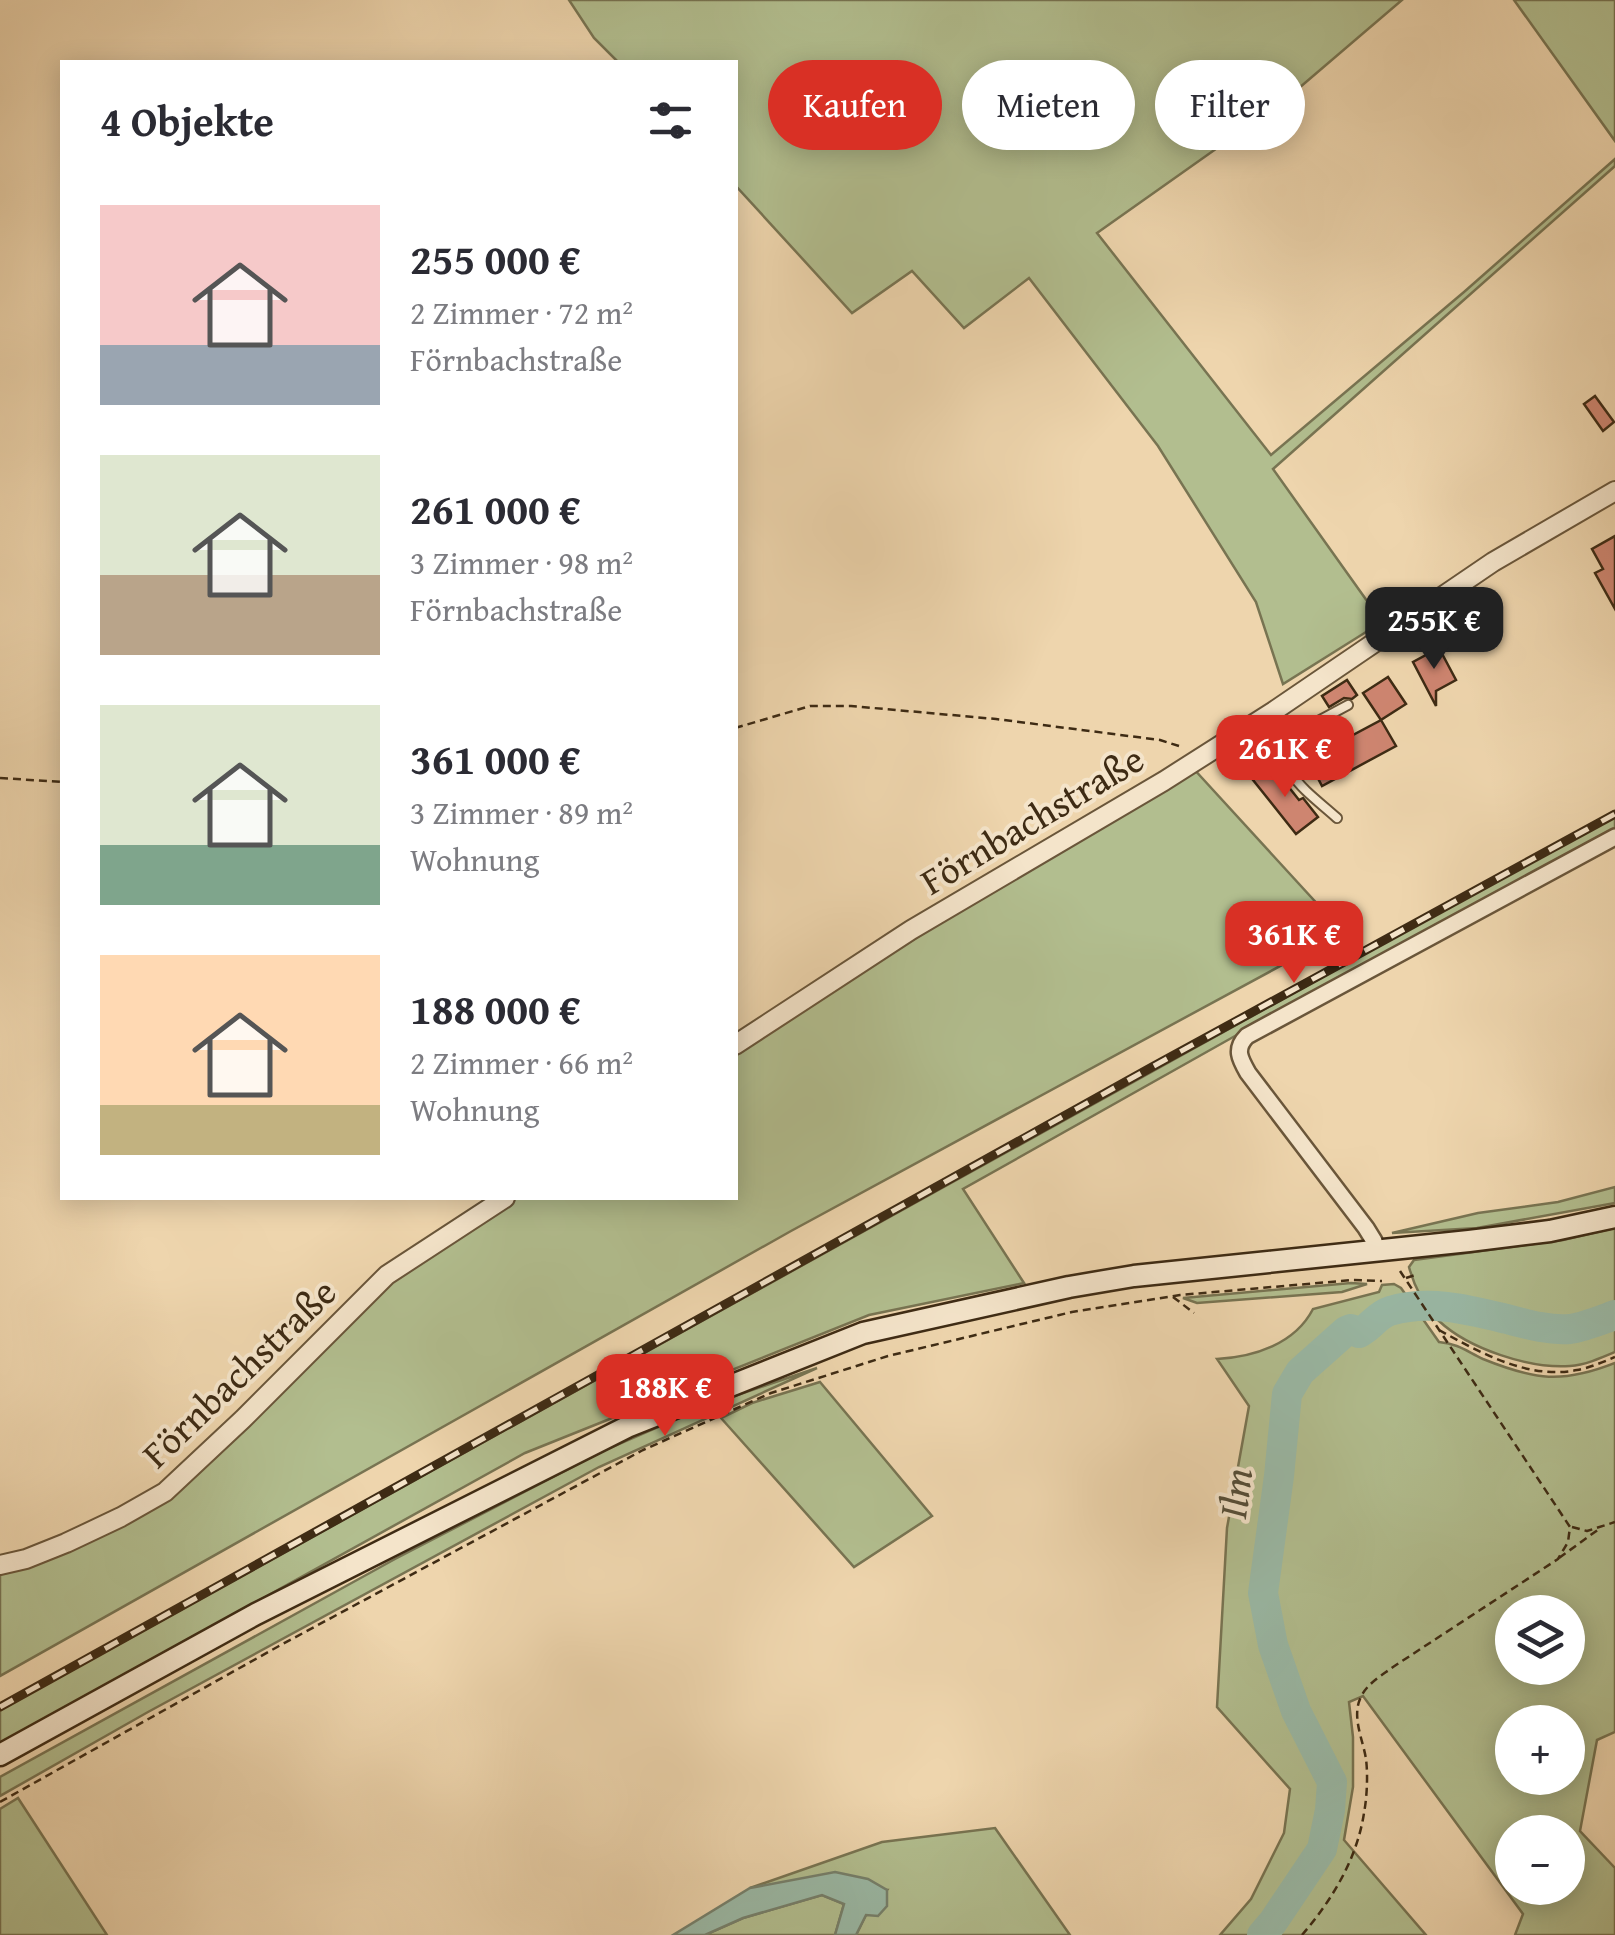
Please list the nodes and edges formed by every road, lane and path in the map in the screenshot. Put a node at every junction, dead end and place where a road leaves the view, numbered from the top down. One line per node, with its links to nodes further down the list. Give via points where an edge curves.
1 (1615, 491): 3 (street, Förnbachstraße, via 1493,562)
2 (1348, 705): 3 (lane, via 1307,726)
3 (1279, 719): 5 (street, Förnbachstraße); 8 (lane, via 1292,778)
4 (738, 727): 5 (path, via 810,706 850,706 1160,740)
5 (1202, 756): 10 (street, Förnbachstraße, via 911,930)
6 (0, 778): 7 (path)
7 (60, 782)
8 (1337, 818)
9 (1615, 837): 13 (street, via 1240,1043 1248,1073 1370,1234)
10 (738, 1043)
11 (502, 1200): 26 (street, Förnbachstraße, via 387,1275 165,1492 66,1543)
12 (1615, 1216): 13 (main road, via 1550,1231)
13 (1375, 1252): 27 (main road, via 1134,1276 864,1334 628,1426 256,1614)
14 (1397, 1267): 16 (path)
15 (1418, 1274): 16 (path)
16 (1404, 1278): 20 (path)
17 (1382, 1280): 18 (path)
18 (1172, 1296): 19 (path); 28 (path, via 906,1352 771,1393 626,1460)
19 (1194, 1313)
20 (1437, 1330): 21 (path, via 1500,1360 1551,1372); 23 (path)
21 (1615, 1357)
22 (1615, 1522): 24 (path)
23 (1570, 1527): 24 (path); 25 (path)
24 (1599, 1529): 25 (path)
25 (1558, 1559): 29 (path, via 1368,1686 1357,1710 1366,1762 1354,1851)
26 (0, 1565)
27 (0, 1755)
28 (0, 1802)
29 (1302, 1935)

